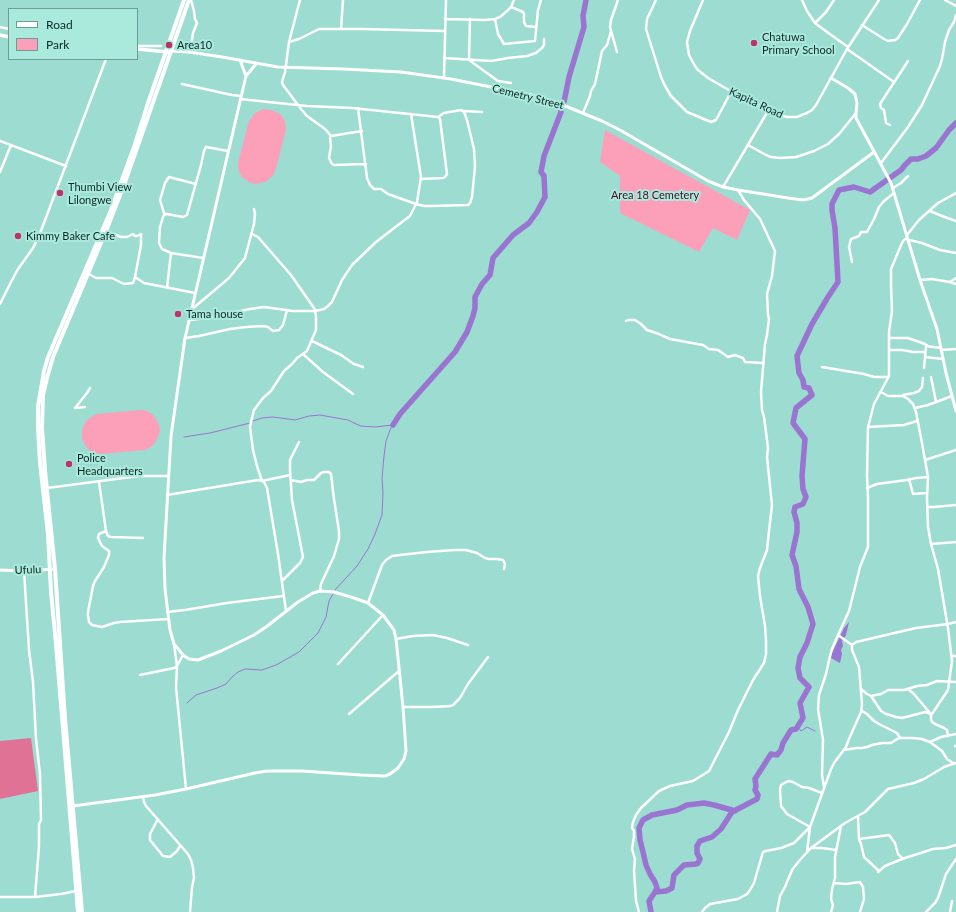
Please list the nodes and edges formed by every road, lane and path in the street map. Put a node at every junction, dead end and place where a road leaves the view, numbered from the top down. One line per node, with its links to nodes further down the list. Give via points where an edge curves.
1 (184, 0): 34 (highway)
2 (190, 0): 34 (highway); 35 (street, via 197,23)
3 (300, 0): 29 (street)
4 (342, 0): 25 (street)
5 (446, 0): 19 (street)
6 (514, 0): 17 (street)
7 (541, 0): 24 (street)
8 (618, 0): 27 (street)
9 (656, 0): 50 (street, via 647,19 646,29 660,77 671,96 687,112 711,122 716,120)
10 (703, 0): 50 (street, Kapita Road, via 688,36 689,55 698,70)
11 (802, 0): 22 (street)
12 (834, 0): 22 (street)
13 (879, 0): 23 (street, Kapita Road)
14 (920, 0): 23 (street, via 908,24 895,40 888,41)
15 (945, 0): 16 (street)
16 (956, 6)
17 (511, 7): 21 (street); 24 (street, via 523,12 526,26)
18 (956, 16): 69 (street, via 945,42 940,66 922,105)
19 (445, 19): 20 (street); 26 (street)
20 (470, 19): 21 (street); 40 (street)
21 (494, 19): 24 (street, via 504,44 535,41)
22 (816, 22): 32 (street)
23 (862, 25): 32 (street, Kapita Road)
24 (536, 28)
25 (341, 29): 26 (street); 29 (street, via 319,30)
26 (445, 31): 37 (street)
27 (611, 31): 36 (street); 57 (street, via 607,45 602,51 595,84)
28 (544, 39): 40 (street, via 542,48 530,55 490,61)
29 (289, 42): 43 (street)
30 (138, 46): 31 (street)
31 (161, 46)
32 (848, 48): 46 (street, Kapita Road); 47 (street)
33 (138, 49): 34 (main road)
34 (169, 52): 35 (street, Cemetry Street); 86 (highway, via 124,186); 158 (highway, via 148,103 111,210 58,332 44,371 38,406 38,428)
35 (189, 52): 39 (street, Cemetry Street)
36 (617, 52)
37 (444, 58): 40 (street); 45 (street)
38 (106, 60): 71 (street)
39 (240, 60): 42 (street, Cemetry Street); 44 (street)
40 (469, 60): 48 (street, via 498,82)
41 (908, 61): 47 (street)
42 (256, 64): 43 (street, Cemetry Street); 44 (street)
43 (286, 68): 45 (street, Cemetry Street, via 382,71); 52 (street, via 282,85)
44 (246, 76): 51 (street)
45 (444, 78): 57 (street, Cemetry Street, via 531,95)
46 (831, 78): 55 (street, Kapita Road, via 816,105 808,113 787,117); 59 (street, via 854,92 857,101)
47 (894, 82): 61 (street, via 880,104 884,110 886,123)
48 (512, 83)
49 (182, 84): 51 (street)
50 (731, 92): 55 (street, Kapita Road)
51 (241, 98): 52 (street); 67 (street)
52 (297, 105): 53 (street); 63 (street)
53 (358, 108): 58 (street); 62 (street)
54 (463, 111): 56 (street); 60 (street, via 444,113); 81 (street, via 474,149 475,167 470,203 431,206)
55 (768, 111): 66 (street)
56 (482, 112)
57 (583, 113): 76 (street, Cemetry Street, via 620,130 708,181)
58 (411, 114): 60 (street); 74 (street)
59 (856, 114): 66 (street, via 828,144 796,157 772,157); 68 (street)
60 (438, 117): 74 (street, via 447,174 443,178)
61 (890, 125)
62 (362, 131): 63 (street); 70 (street)
63 (331, 136): 70 (street, via 329,158 332,164)
64 (0, 141): 65 (street)
65 (10, 145): 71 (street); 72 (street)
66 (748, 145): 76 (street)
67 (228, 151): 75 (street, via 206,147); 91 (street)
68 (874, 152): 69 (street); 78 (street, Cemetry Street, via 808,200)
69 (880, 163): 77 (street)
70 (366, 164): 81 (street, via 368,182 374,189 381,189)
71 (66, 166): 101 (street, via 35,244 18,269)
72 (0, 172)
73 (908, 176): 77 (street)
74 (421, 179): 81 (street)
75 (196, 184): 84 (street, via 187,215 183,217); 84 (street, via 169,177 160,200 164,213)
76 (723, 187): 78 (street, Cemetry Street)
77 (893, 188): 79 (street)
78 (738, 190): 118 (street, via 760,220 774,251)
79 (894, 193): 88 (street); 92 (street, via 879,206 866,232 851,238 849,247)
80 (956, 193): 83 (street)
81 (416, 204): 104 (street, via 410,216 376,242 352,265 332,302 324,309)
82 (254, 209): 87 (street)
83 (930, 211): 85 (street); 88 (street, via 919,220)
84 (167, 214): 89 (street, via 163,217 159,243 162,249)
85 (956, 221)
86 (106, 231): 93 (highway); 94 (street, via 121,237 141,234)
87 (252, 234): 102 (street, via 245,258 237,268); 104 (street, via 258,237 290,275)
88 (908, 238): 90 (street); 96 (street); 108 (street, via 902,243 891,269 892,311)
89 (171, 253): 91 (street); 99 (street)
90 (956, 253)
91 (203, 258): 100 (street)
92 (852, 262)
93 (88, 274): 94 (street, via 96,278 112,278 124,284 133,283); 148 (highway, via 53,357 45,387 42,427)
94 (135, 277): 99 (street, via 144,283)
95 (956, 278): 97 (street)
96 (920, 280): 97 (street); 111 (street)
97 (950, 282): 98 (street)
98 (956, 284)
99 (167, 288): 100 (street)
100 (195, 293): 102 (street)
101 (0, 304)
102 (191, 310): 105 (street)
103 (287, 310): 104 (street); 105 (street, via 264,307); 107 (street, via 279,330 262,326 246,327)
104 (316, 311): 109 (street, via 316,330)
105 (189, 320): 107 (street)
106 (626, 320): 118 (street, via 636,320 647,330 670,339 703,345 728,357 743,358 745,362)
107 (185, 338): 142 (street)
108 (889, 338): 110 (street, via 910,338); 113 (street)
109 (312, 341): 115 (street); 119 (street)
110 (928, 346): 111 (street); 114 (street)
111 (941, 349): 112 (street); 117 (street)
112 (956, 349)
113 (889, 350): 114 (street); 122 (street)
114 (925, 352): 116 (street)
115 (303, 354): 129 (street, via 322,372); 145 (street, via 284,371 252,415 250,427 253,450)
116 (925, 357): 117 (street); 121 (street)
117 (943, 358): 126 (street)
118 (763, 363): 225 (street, via 762,410 772,505 767,550 758,576 766,640 764,663 753,680 709,771 693,781 659,791 636,815 632,828 632,849)
119 (363, 367)
120 (822, 367): 122 (street, via 874,377)
121 (924, 368)
122 (888, 377): 128 (street)
123 (931, 377): 132 (street)
124 (923, 378): 130 (street, via 920,391)
125 (90, 388): 133 (street, via 75,408)
126 (950, 390): 127 (street); 131 (street)
127 (956, 390)
128 (881, 392): 130 (street); 137 (street, via 872,409)
129 (353, 394)
130 (900, 396): 134 (street, via 908,399)
131 (952, 396): 132 (street); 135 (street)
132 (936, 402): 134 (street)
133 (85, 407)
134 (915, 408): 136 (street)
135 (956, 411)
136 (918, 421): 137 (street, via 904,425); 140 (street)
137 (868, 427): 149 (street)
138 (299, 442): 141 (street, via 290,460)
139 (956, 450): 140 (street)
140 (925, 460): 143 (street)
141 (290, 475): 145 (street); 146 (street)
142 (168, 476): 147 (street, via 139,476); 151 (street)
143 (928, 477): 144 (street); 150 (street)
144 (909, 479): 149 (street); 150 (street, via 913,494)
145 (262, 480): 151 (street); 162 (street, via 267,488)
146 (291, 480): 162 (street, via 292,500 303,558); 163 (street, via 301,482 314,480 324,472 331,474 339,540)
147 (99, 482): 148 (street); 154 (street)
148 (47, 488): 158 (highway)
149 (867, 488): 172 (street, via 868,547 849,612)
150 (927, 493): 153 (street)
151 (168, 496): 166 (street, via 164,568)
152 (956, 505): 153 (street)
153 (928, 507): 157 (street)
154 (106, 531): 155 (street, via 110,537); 169 (street, via 99,534 98,538 110,555 94,581 88,612 89,622 92,626 102,627 120,622)
155 (143, 538)
156 (956, 542): 157 (street)
157 (931, 544): 171 (street)
158 (53, 569): 161 (street, Ufulu); 204 (highway); 218 (highway, via 51,592)
159 (504, 569): 165 (street, via 503,560 485,558 466,550 396,556 389,558 382,565)
160 (0, 570): 161 (street, Ufulu)
161 (24, 571): 219 (street, via 28,650 40,774 40,846)
162 (282, 582): 164 (street)
163 (320, 591): 165 (street, via 334,592); 167 (street, via 308,596)
164 (283, 596): 166 (street); 167 (street)
165 (368, 603): 168 (street)
166 (167, 612): 169 (street)
167 (286, 612): 177 (street, via 254,635 210,656 195,660)
168 (383, 615): 173 (street, via 394,630); 181 (street)
169 (168, 619): 174 (street)
170 (956, 622): 171 (street)
171 (948, 624): 176 (street, via 916,628); 178 (street)
172 (838, 635): 176 (street); 200 (street, via 818,695 823,740)
173 (396, 639): 175 (street, via 432,636); 183 (street)
174 (174, 644): 177 (street); 182 (street)
175 (468, 645)
176 (852, 645): 187 (street, via 859,667)
177 (182, 655): 182 (street)
178 (952, 656): 179 (street); 185 (street)
179 (956, 656)
180 (488, 657): 190 (street, via 453,705)
181 (338, 664)
182 (177, 666): 184 (street); 201 (street, via 176,687)
183 (399, 671): 190 (street); 192 (street)
184 (140, 674)
185 (950, 682): 186 (street); 188 (street, via 937,681); 193 (street, via 948,690)
186 (956, 682)
187 (860, 689): 189 (street); 191 (street)
188 (907, 689): 189 (street, via 888,690); 193 (street, via 920,700)
189 (871, 696): 193 (street, via 881,711 896,718 925,712)
190 (403, 706): 201 (street, via 406,751 401,764 390,774 379,776 267,771)
191 (862, 711): 196 (street, via 897,733); 198 (street)
192 (349, 714)
193 (931, 715): 195 (street, via 932,722 947,730)
194 (956, 734): 195 (street)
195 (948, 736): 197 (street)
196 (900, 738): 197 (street); 198 (street, via 892,743)
197 (930, 742): 199 (street, via 942,751 947,759)
198 (844, 750): 200 (street, via 834,762)
199 (955, 763): 205 (street, via 918,782 888,789)
200 (824, 787): 202 (street)
201 (186, 789): 203 (street)
202 (822, 793): 208 (street); 208 (street, via 793,782 781,785 780,806 787,814)
203 (142, 797): 204 (street); 206 (street, via 146,806)
204 (73, 806): 223 (highway)
205 (858, 816): 207 (street); 209 (street)
206 (158, 819): 211 (street); 211 (street, via 150,834 150,840 166,857 170,857)
207 (842, 825): 212 (street); 213 (street)
208 (810, 827): 214 (street); 226 (street, via 794,843 763,852 754,883 747,894 710,904)
209 (859, 839): 215 (street, via 889,835); 215 (street, via 864,858 878,871)
210 (956, 845): 215 (street)
211 (180, 846): 224 (street, via 188,854 193,868)
212 (811, 848): 213 (street); 214 (street)
213 (836, 850): 217 (street)
214 (807, 852): 227 (street, via 795,866 780,896)
215 (902, 859)
216 (956, 859): 230 (street, via 946,874 935,904)
217 (834, 883): 228 (street); 229 (street, via 860,882 864,899)
218 (77, 891): 219 (street); 222 (highway)
219 (35, 896): 220 (street)
220 (0, 897)
221 (952, 901): 231 (street)
222 (78, 912)
223 (82, 912)
224 (190, 912)
225 (639, 912)
226 (702, 912)
227 (777, 912)
228 (832, 912)
229 (860, 912)
230 (926, 912)
231 (950, 912)

